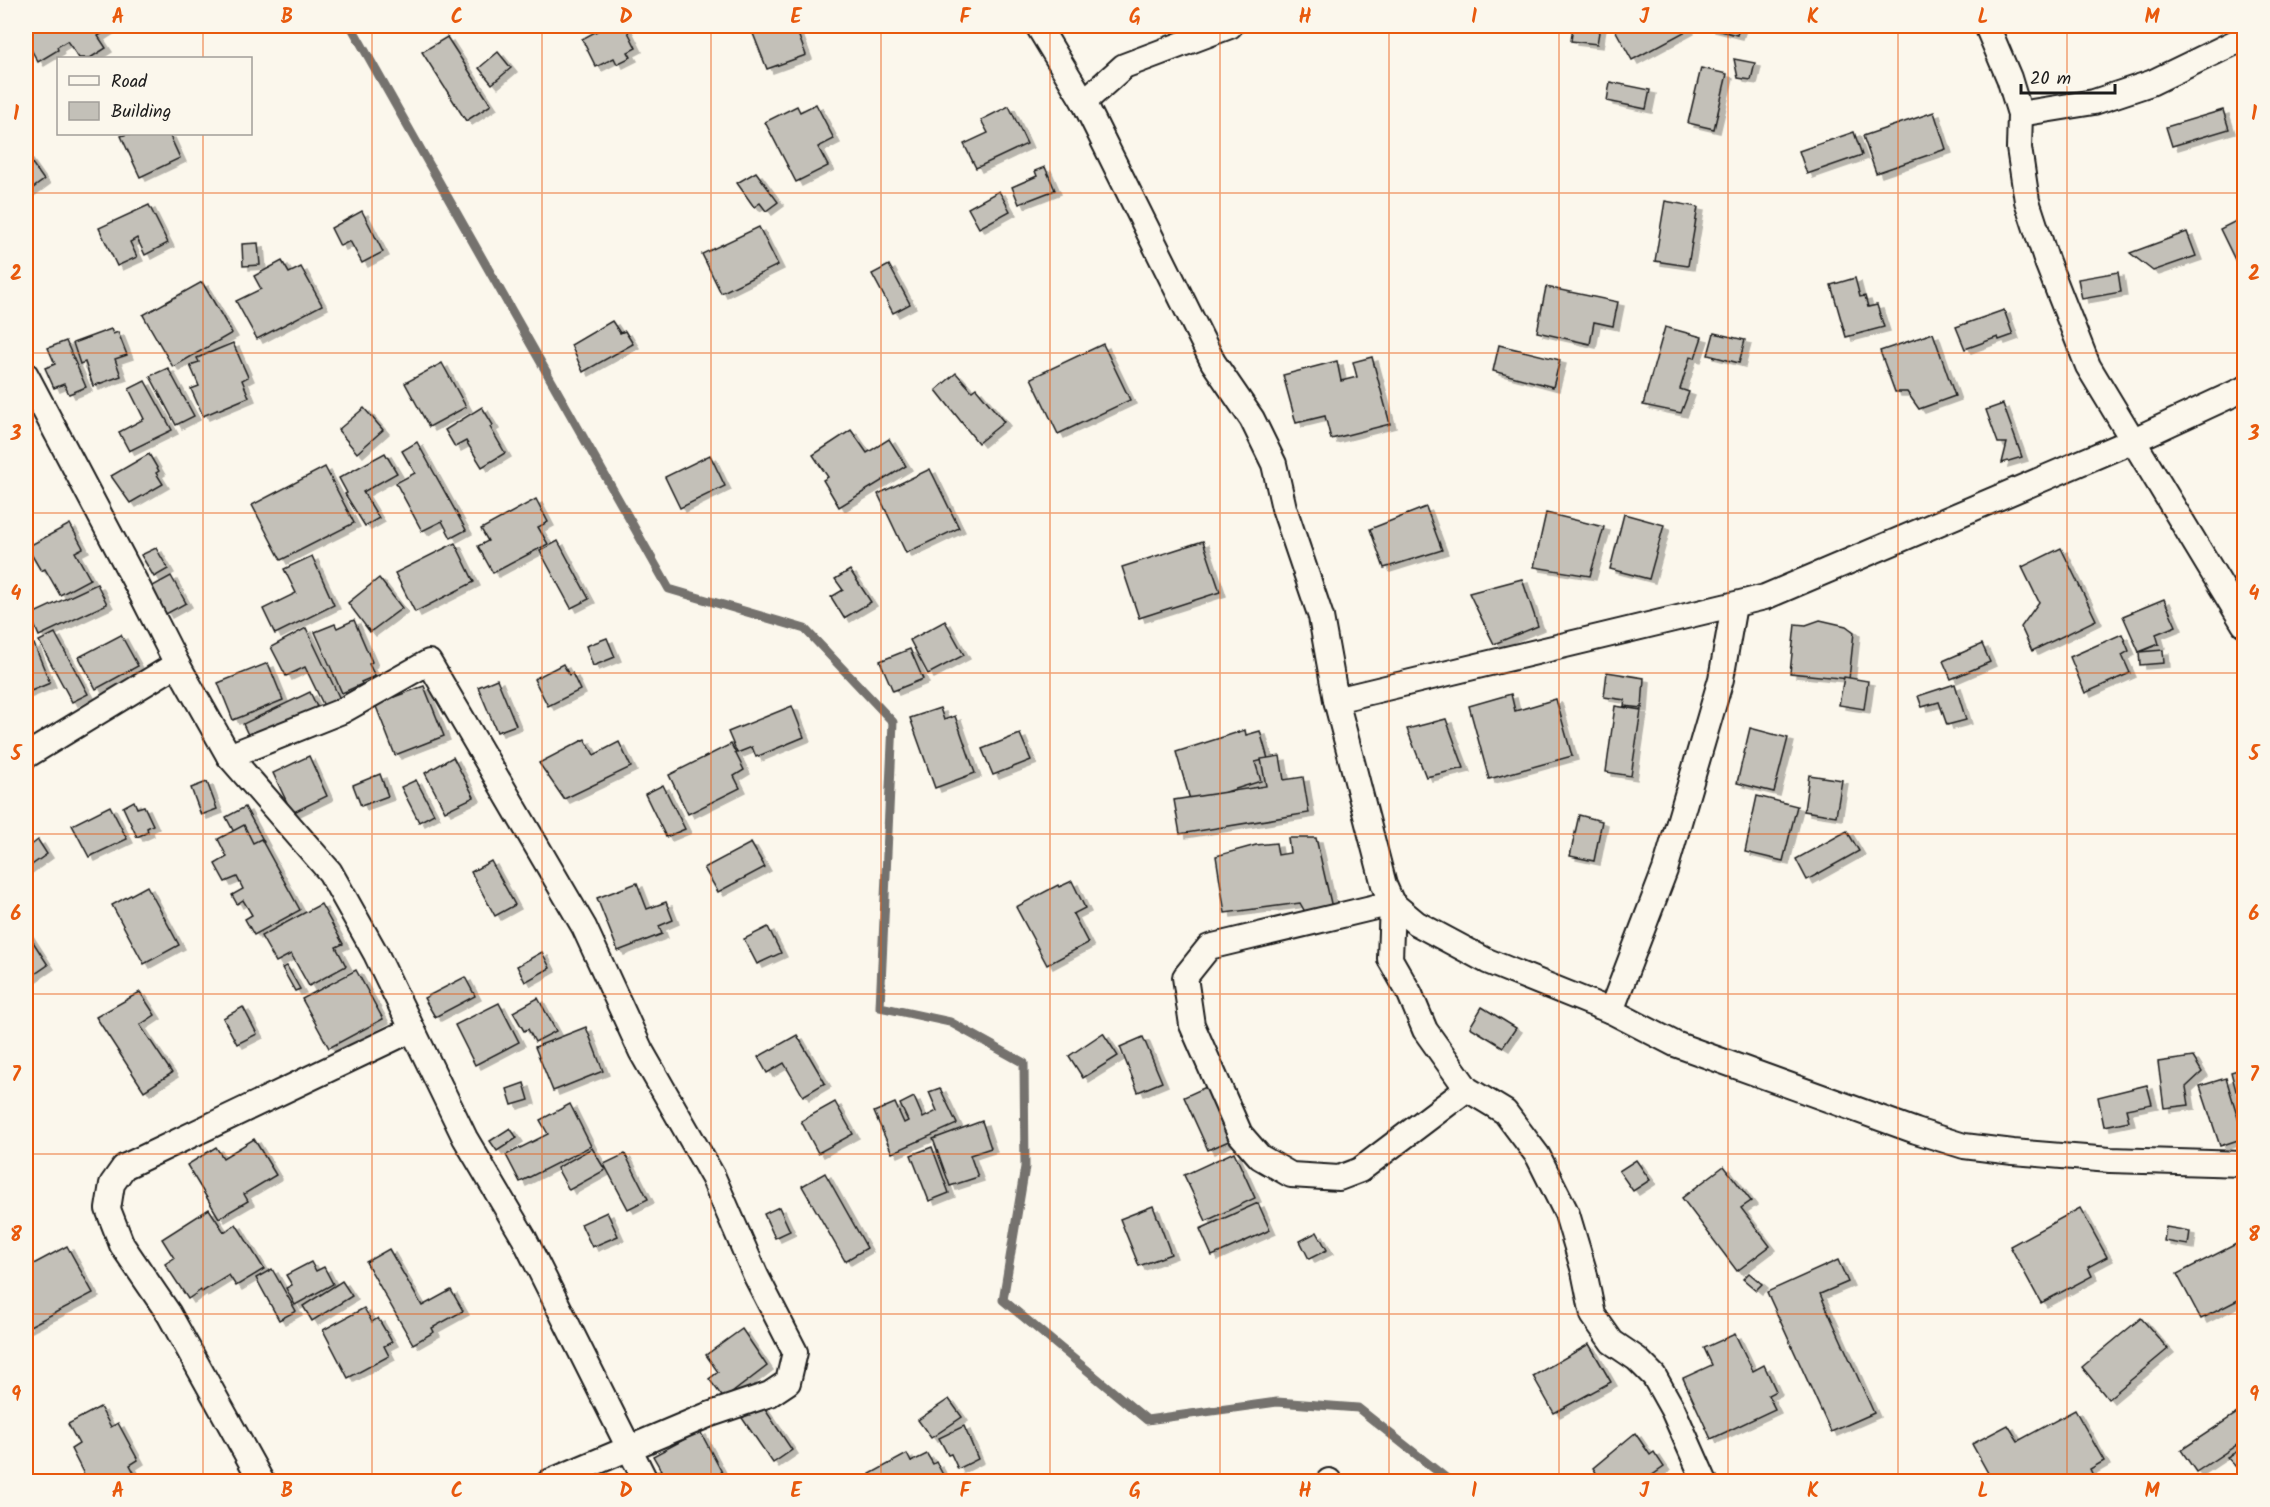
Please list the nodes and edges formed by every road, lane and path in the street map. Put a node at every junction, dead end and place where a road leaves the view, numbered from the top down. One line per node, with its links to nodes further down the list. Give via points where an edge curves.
1 (1038, 26): 5 (street)
2 (1230, 26): 5 (street, via 1124,66)
3 (1987, 26): 6 (street)
4 (2244, 39): 6 (street, via 2151,83 2106,99)
5 (1084, 102): 13 (street, via 1213,362 1252,419 1274,464 1284,508 1320,617)
6 (2020, 114): 9 (street, via 2023,181 2047,262 2088,366)
7 (26, 375): 12 (street)
8 (2244, 389): 9 (street)
9 (2134, 441): 10 (street, via 1776,592); 11 (street)
10 (1734, 605): 13 (street); 17 (street, via 1721,680 1665,870)
11 (2244, 624)
12 (177, 664): 14 (street); 15 (street)
13 (1336, 700): 16 (street)
14 (26, 756)
15 (229, 756): 18 (street, via 330,873 376,954); 21 (street, via 342,711 429,662 584,927 641,1051 713,1177 756,1276 795,1352 788,1382 770,1394)
16 (1392, 903): 17 (street, via 1416,923 1487,961); 19 (street, via 1390,959 1425,1030); 19 (street, via 1209,947 1185,977 1192,1025 1240,1134 1260,1157 1291,1175 1339,1178 1360,1170)
17 (1611, 1011): 20 (street, via 1675,1044 1964,1146 2110,1160)
18 (411, 1030): 21 (street, via 465,1138 524,1238); 22 (street, via 124,1167 112,1184 108,1209 122,1245 169,1314)
19 (1467, 1089): 25 (street, via 1505,1112 1538,1156 1568,1214 1593,1315 1612,1342 1654,1376)
20 (2244, 1164)
21 (628, 1447): 23 (street); 24 (street)
22 (262, 1482)
23 (549, 1482)
24 (646, 1482)
25 (1705, 1482)

